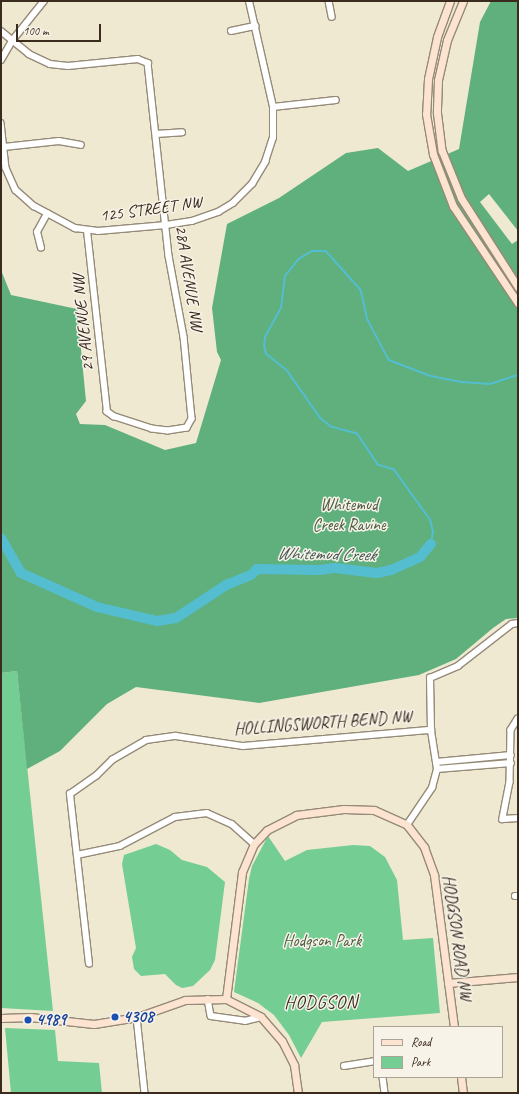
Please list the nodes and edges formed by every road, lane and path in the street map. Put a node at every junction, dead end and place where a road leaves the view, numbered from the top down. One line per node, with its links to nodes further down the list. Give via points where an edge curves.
1 (44, 1): 10 (street)
2 (249, 1): 7 (street, 125 STREET NW)
3 (329, 1): 6 (street)
4 (450, 1): 24 (street, via 434,44 428,79 426,114 433,154 453,206)
5 (463, 1): 23 (street, via 447,40 439,74 436,113 442,150 461,198)
6 (332, 17)
7 (255, 26): 9 (street); 13 (street, 125 STREET NW)
8 (1, 31): 10 (street)
9 (231, 31)
10 (12, 41): 11 (street); 16 (street, 28A AVENUE NW, via 35,58 57,66 138,59 146,61 150,71)
11 (1, 60)
12 (336, 100): 13 (street)
13 (273, 107): 20 (street, 125 STREET NW, via 274,128 270,150 252,184 234,203 210,216)
14 (1, 123): 18 (street)
15 (182, 132): 16 (street)
16 (156, 134): 20 (street, 28A AVENUE NW)
17 (81, 145): 18 (street, via 59,141)
18 (4, 147): 19 (street, 125 STREET NW, via 8,173 16,190 28,202)
19 (47, 214): 21 (street, 125 STREET NW); 22 (street, via 37,232)
20 (166, 225): 21 (street, 125 STREET NW); 25 (street, 28A AVENUE NW, via 184,337 192,418 190,426 183,429 157,430 114,417)
21 (87, 231): 25 (street, 29 AVENUE NW)
22 (41, 248)
23 (518, 287)
24 (518, 303)
25 (107, 412)
26 (518, 623): 28 (street, via 512,624 458,666 430,678)
27 (518, 719): 29 (street, via 511,730)
28 (431, 730): 30 (street); 36 (street, HOLLINGSWORTH BEND NW, via 243,746 176,736 146,740 112,760 70,794)
29 (511, 755): 30 (street); 31 (street)
30 (436, 762): 32 (street)
31 (511, 763): 32 (street); 33 (street, via 504,820)
32 (437, 769): 34 (street, via 432,788)
33 (518, 818)
34 (407, 825): 35 (street, HODGSON ROAD NW, via 374,810 313,812 279,822); 39 (street, HODGSON ROAD NW, via 424,847 434,875)
35 (254, 844): 36 (street, via 232,824 206,813 175,817 120,846); 41 (street, HODGSON ROAD NW, via 242,872)
36 (77, 855): 37 (street, HOLLINGSWORTH BEND NW)
37 (89, 964)
38 (518, 977): 39 (street)
39 (448, 983): 45 (street, HODGSON ROAD NW)
40 (208, 999): 41 (street); 42 (street, via 172,1003); 43 (street, via 211,1016 245,1021)
41 (226, 999): 43 (street)
42 (137, 1017): 44 (street, via 86,1024); 50 (street)
43 (261, 1017): 51 (street, via 282,1041 294,1065)
44 (1, 1018)
45 (454, 1026)
46 (373, 1061): 47 (street)
47 (344, 1066)
48 (383, 1078): 52 (street)
49 (461, 1078): 53 (street)
50 (145, 1093)
51 (298, 1093)
52 (385, 1093)
53 (463, 1093)

